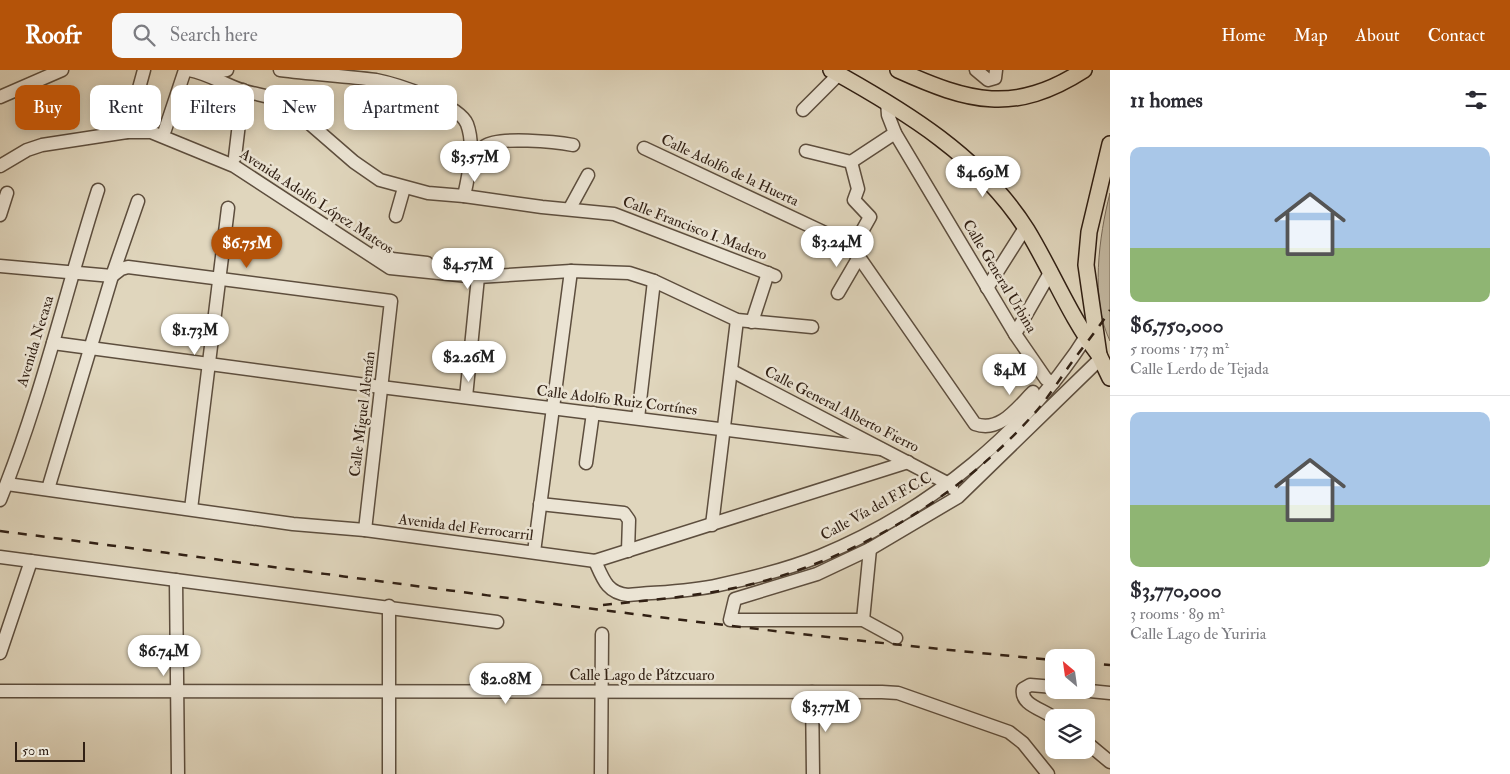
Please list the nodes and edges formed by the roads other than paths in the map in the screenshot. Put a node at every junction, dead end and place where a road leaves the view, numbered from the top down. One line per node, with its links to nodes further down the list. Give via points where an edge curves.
1 (62, 70): 13 (street)
2 (144, 70): 24 (street)
3 (185, 70): 22 (street)
4 (189, 70): 11 (street, Calle Francisco I. Madero)
5 (227, 70): 11 (street)
6 (280, 70): 34 (street, via 377,80 426,96 459,112 469,135)
7 (898, 70): 9 (main road, via 967,96 994,100 1044,92)
8 (976, 70): 12 (street)
9 (1084, 70)
10 (835, 72): 20 (main road); 21 (street)
11 (206, 73): 14 (street, Calle Francisco I. Madero)
12 (992, 75)
13 (23, 85)
14 (232, 85)
15 (15, 86): 16 (street)
16 (0, 88)
17 (15, 89): 19 (street)
18 (254, 93): 36 (street, Calle Francisco I. Madero, via 286,103 366,172)
19 (0, 97)
20 (887, 102): 26 (street, Calle General Urbina, via 888,116); 45 (main road, via 941,138 966,160 1000,195)
21 (803, 110)
22 (165, 130): 25 (street); 31 (street)
23 (238, 130): 31 (street)
24 (127, 132): 25 (street, Avenida Adolfo López Mateos); 33 (street, Avenida Adolfo López Mateos, via 42,145)
25 (151, 132): 53 (street, Avenida Adolfo López Mateos, via 234,166 390,268)
26 (895, 133): 32 (street); 56 (street, Calle General Urbina)
27 (1110, 144): 60 (main road, via 1089,232 1086,265)
28 (573, 145): 34 (street, via 560,142 492,143 482,150)
29 (644, 148): 46 (street, Calle Adolfo de la Huerta, via 840,240)
30 (806, 151): 32 (street)
31 (235, 157): 47 (street, via 392,259)
32 (851, 162): 46 (street, via 858,189 854,200 870,217)
33 (0, 166)
34 (470, 168): 39 (street)
35 (588, 175): 42 (street)
36 (404, 188): 39 (street, Calle Francisco I. Madero, via 428,194); 44 (street)
37 (98, 190): 51 (street, Avenida Necaxa)
38 (7, 193): 43 (street)
39 (464, 196): 42 (street, Calle Francisco I. Madero)
40 (138, 201): 52 (street)
41 (228, 208): 54 (street)
42 (570, 208): 59 (street, Calle Francisco I. Madero, via 614,214 772,275)
43 (0, 214)
44 (396, 216)
45 (1025, 228): 50 (main road); 56 (street)
46 (856, 253): 57 (street); 70 (street, Calle Adolfo de la Huerta, via 975,424 990,426 1004,421)
47 (427, 262)
48 (0, 266): 51 (street)
49 (571, 271): 53 (street, Avenida Adolfo López Mateos); 55 (street, Avenida Adolfo López Mateos, via 628,272); 73 (street)
50 (1051, 271): 62 (street); 63 (main road)
51 (72, 273): 52 (street); 64 (street, Avenida Necaxa)
52 (112, 276): 54 (street, via 128,267); 65 (street)
53 (478, 277): 72 (street)
54 (218, 279): 67 (street); 71 (street, Calle Miguel Alemán, via 391,301)
55 (654, 281): 58 (street, Avenida Adolfo López Mateos); 75 (street)
56 (987, 288): 62 (street, Calle General Urbina)
57 (838, 293)
58 (737, 320): 59 (street, Avenida Adolfo López Mateos); 68 (street)
59 (752, 322): 61 (street, Avenida Adolfo López Mateos)
60 (1094, 323): 63 (street, Calle Vía del F.F.C.C); 66 (main road)
61 (812, 328)
62 (1015, 334): 70 (street, Calle General Urbina)
63 (1085, 338): 66 (main road); 70 (street, Calle Vía del F.F.C.C)
64 (53, 343): 65 (street, Calle Adolfo Ruiz Cortínes); 80 (street, Avenida Necaxa)
65 (91, 349): 67 (street, Calle Adolfo Ruiz Cortínes); 82 (street)
66 (1100, 357): 69 (main road); 83 (street)
67 (208, 363): 71 (street, Calle Adolfo Ruiz Cortínes); 86 (street)
68 (732, 371): 76 (street); 77 (street, Calle General Alberto Fierro)
69 (1110, 378)
70 (1049, 381): 81 (street, Calle Vía del F.F.C.C, via 994,446)
71 (381, 387): 72 (street, Calle Adolfo Ruiz Cortínes); 88 (street, Calle Miguel Alemán)
72 (466, 397): 73 (street, Calle Adolfo Ruiz Cortínes)
73 (552, 408): 74 (street, Calle Adolfo Ruiz Cortínes); 85 (street)
74 (593, 413): 75 (street, Calle Adolfo Ruiz Cortínes); 79 (street)
75 (638, 418): 76 (street, Calle Adolfo Ruiz Cortínes)
76 (723, 429): 77 (street, Calle Adolfo Ruiz Cortínes); 87 (street)
77 (881, 449): 78 (street, Calle General Alberto Fierro)
78 (908, 462): 81 (street, Calle General Alberto Fierro); 87 (street, Avenida del Ferrocarril)
79 (586, 463)
80 (7, 484): 82 (street, Avenida del Ferrocarril); 84 (street, Avenida Necaxa)
81 (948, 484): 83 (street, Calle General Alberto Fierro); 94 (street, Calle Vía del F.F.C.C, via 888,521 819,556 717,586 619,594 607,586)
82 (48, 490): 86 (street, Avenida del Ferrocarril)
83 (958, 497): 89 (street)
84 (0, 500)
85 (540, 504): 90 (street, via 624,513 630,520); 91 (street)
86 (191, 508): 88 (street, Avenida del Ferrocarril, via 293,524)
87 (712, 525): 90 (street, Avenida del Ferrocarril)
88 (365, 530): 91 (street, Avenida del Ferrocarril)
89 (870, 550): 97 (street); 97 (street, via 817,574 735,599 730,620)
90 (628, 551): 94 (street, Avenida del Ferrocarril)
91 (534, 552): 94 (street, Avenida del Ferrocarril)
92 (0, 557): 93 (street)
93 (31, 561): 95 (street); 101 (street)
94 (595, 561)
95 (176, 580): 96 (street); 103 (street)
96 (388, 606): 98 (street); 106 (street)
97 (863, 620): 100 (street)
98 (498, 622)
99 (602, 634): 104 (street)
100 (896, 638)
101 (0, 653)
102 (1045, 687): 110 (street, via 1026,686 1022,692 1025,701)
103 (178, 690): 105 (street, Calle Lago de Pátzcuaro); 106 (street, Calle Lago de Pátzcuaro); 113 (street)
104 (600, 690): 106 (street, Calle Lago de Pátzcuaro); 107 (street, Calle Lago de Pátzcuaro); 115 (street)
105 (0, 691)
106 (389, 691): 114 (street)
107 (812, 692): 116 (street); 117 (street, Calle Lago de Pátzcuaro, via 898,693 916,699 1010,732)
108 (1095, 692): 109 (street)
109 (1110, 693)
110 (1045, 713)
111 (1095, 750): 112 (street)
112 (1110, 762)
113 (178, 774)
114 (389, 774)
115 (601, 774)
116 (813, 774)
117 (1048, 774)

